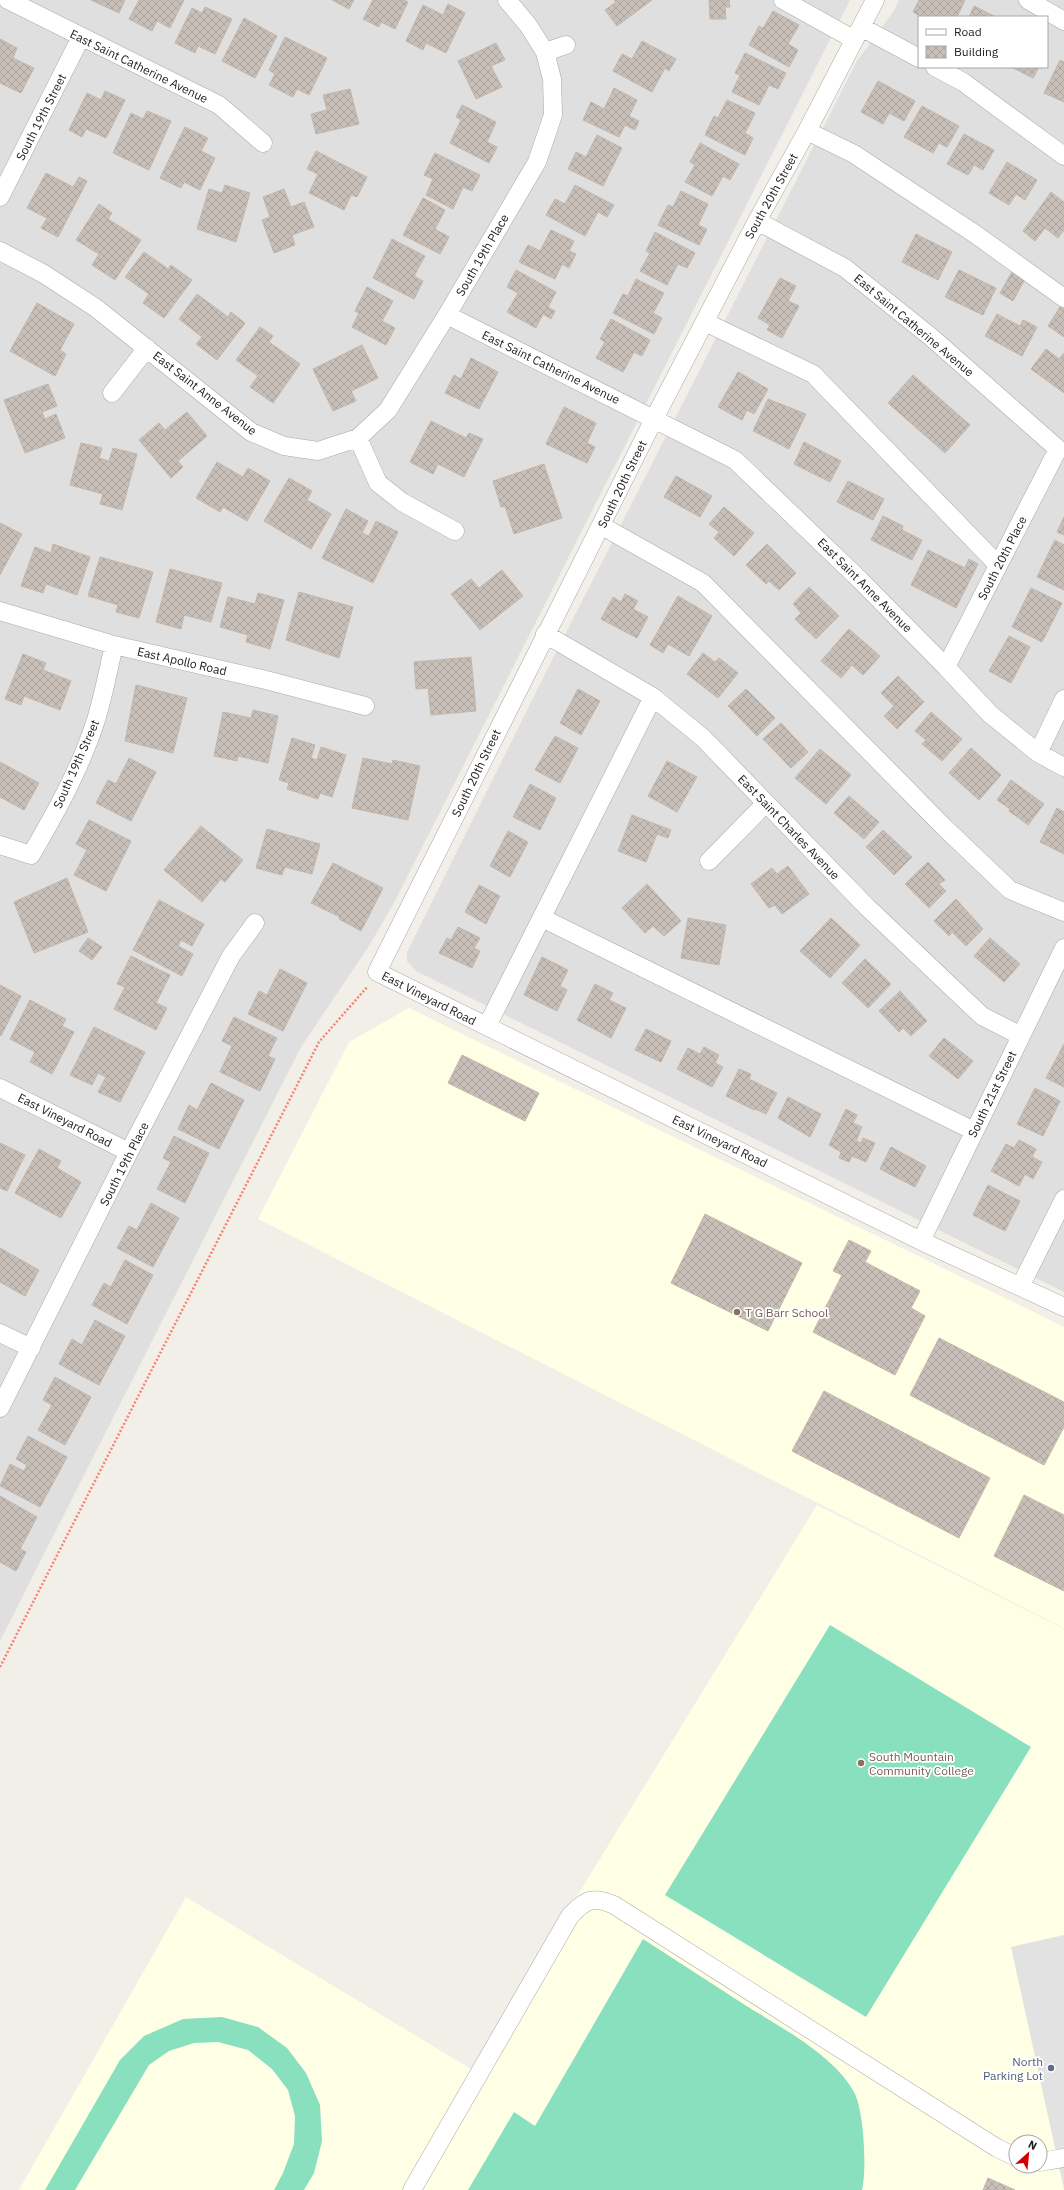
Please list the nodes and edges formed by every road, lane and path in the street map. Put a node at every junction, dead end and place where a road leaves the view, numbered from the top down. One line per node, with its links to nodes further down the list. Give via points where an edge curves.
1 (8, 0): 8 (street, East Saint Catherine Avenue)
2 (507, 0): 10 (street, via 528,24)
3 (783, 0): 7 (street)
4 (875, 0): 7 (street, South 20th Street)
5 (1028, 0): 6 (street)
6 (1064, 21)
7 (857, 33): 11 (street); 13 (street, South 20th Street)
8 (81, 37): 14 (street, East Saint Catherine Avenue, via 220,105); 16 (street, South 19th Street)
9 (566, 45): 10 (street)
10 (546, 52): 20 (street, South 19th Place, via 552,79 553,115 537,162)
11 (918, 58)
12 (937, 68): 15 (street, via 963,82)
13 (807, 131): 17 (street, South 20th Street); 19 (street, via 854,154 975,234)
14 (263, 144)
15 (1064, 156)
16 (0, 197)
17 (756, 221): 21 (street, South 20th Street); 26 (street, East Saint Catherine Avenue, via 845,268 931,337)
18 (0, 251): 22 (street, East Saint Anne Avenue, via 44,274 96,308)
19 (1064, 298)
20 (447, 315): 24 (street, East Saint Catherine Avenue); 25 (street, South 19th Place, via 388,410)
21 (705, 322): 24 (street, South 20th Street); 29 (street, via 813,374)
22 (147, 348): 23 (street, East Saint Anne Avenue); 25 (street, East Saint Anne Avenue, via 251,432 284,446 318,451)
23 (112, 393)
24 (654, 419): 27 (street, South 20th Street); 33 (street, East Saint Anne Avenue, via 735,460 788,509)
25 (358, 438): 28 (street, via 378,483 402,502)
26 (1058, 449): 29 (street, South 20th Place)
27 (602, 526): 31 (street, South 20th Street); 42 (street, via 703,583 945,828 1010,890)
28 (455, 531)
29 (998, 565): 33 (street, South 20th Place)
30 (0, 611): 32 (street, East Apollo Road)
31 (545, 634): 34 (street, East Saint Charles Avenue); 46 (street, South 20th Street)
32 (114, 645): 36 (street, East Apollo Road); 40 (street, South 19th Street, via 95,723 70,783 30,855)
33 (946, 667): 37 (street, East Saint Anne Avenue, via 990,714)
34 (653, 697): 39 (street, East Saint Charles Avenue, via 703,738); 43 (street)
35 (1064, 698): 37 (street)
36 (365, 706)
37 (1038, 753): 38 (street, East Saint Anne Avenue)
38 (1064, 767)
39 (766, 803): 41 (street); 48 (street, East Saint Charles Avenue, via 867,907 982,1016)
40 (0, 845)
41 (709, 861)
42 (1064, 912)
43 (542, 918): 47 (street); 50 (street)
44 (255, 923): 51 (street, South 19th Place, via 231,956)
45 (1064, 948): 48 (street, South 21st Street)
46 (377, 972): 47 (street, East Vineyard Road); 59 (path, via 365,991 318,1042)
47 (487, 1026): 53 (street, East Vineyard Road)
48 (1021, 1036): 50 (street, South 21st Street)
49 (0, 1088): 51 (street, East Vineyard Road)
50 (974, 1131): 53 (street, South 21st Street)
51 (129, 1152): 57 (street, South 19th Place)
52 (1064, 1199): 54 (street)
53 (921, 1241): 54 (street, East Vineyard Road)
54 (1020, 1287): 55 (street, East Vineyard Road)
55 (1064, 1308)
56 (0, 1333): 57 (street)
57 (30, 1348): 58 (street, South 19th Place)
58 (0, 1408)
59 (0, 1667)
60 (1008, 2154): 63 (street, via 614,1905 594,1899 582,1903 570,1916)
61 (1064, 2158): 62 (street)
62 (1048, 2161)
63 (412, 2190)

